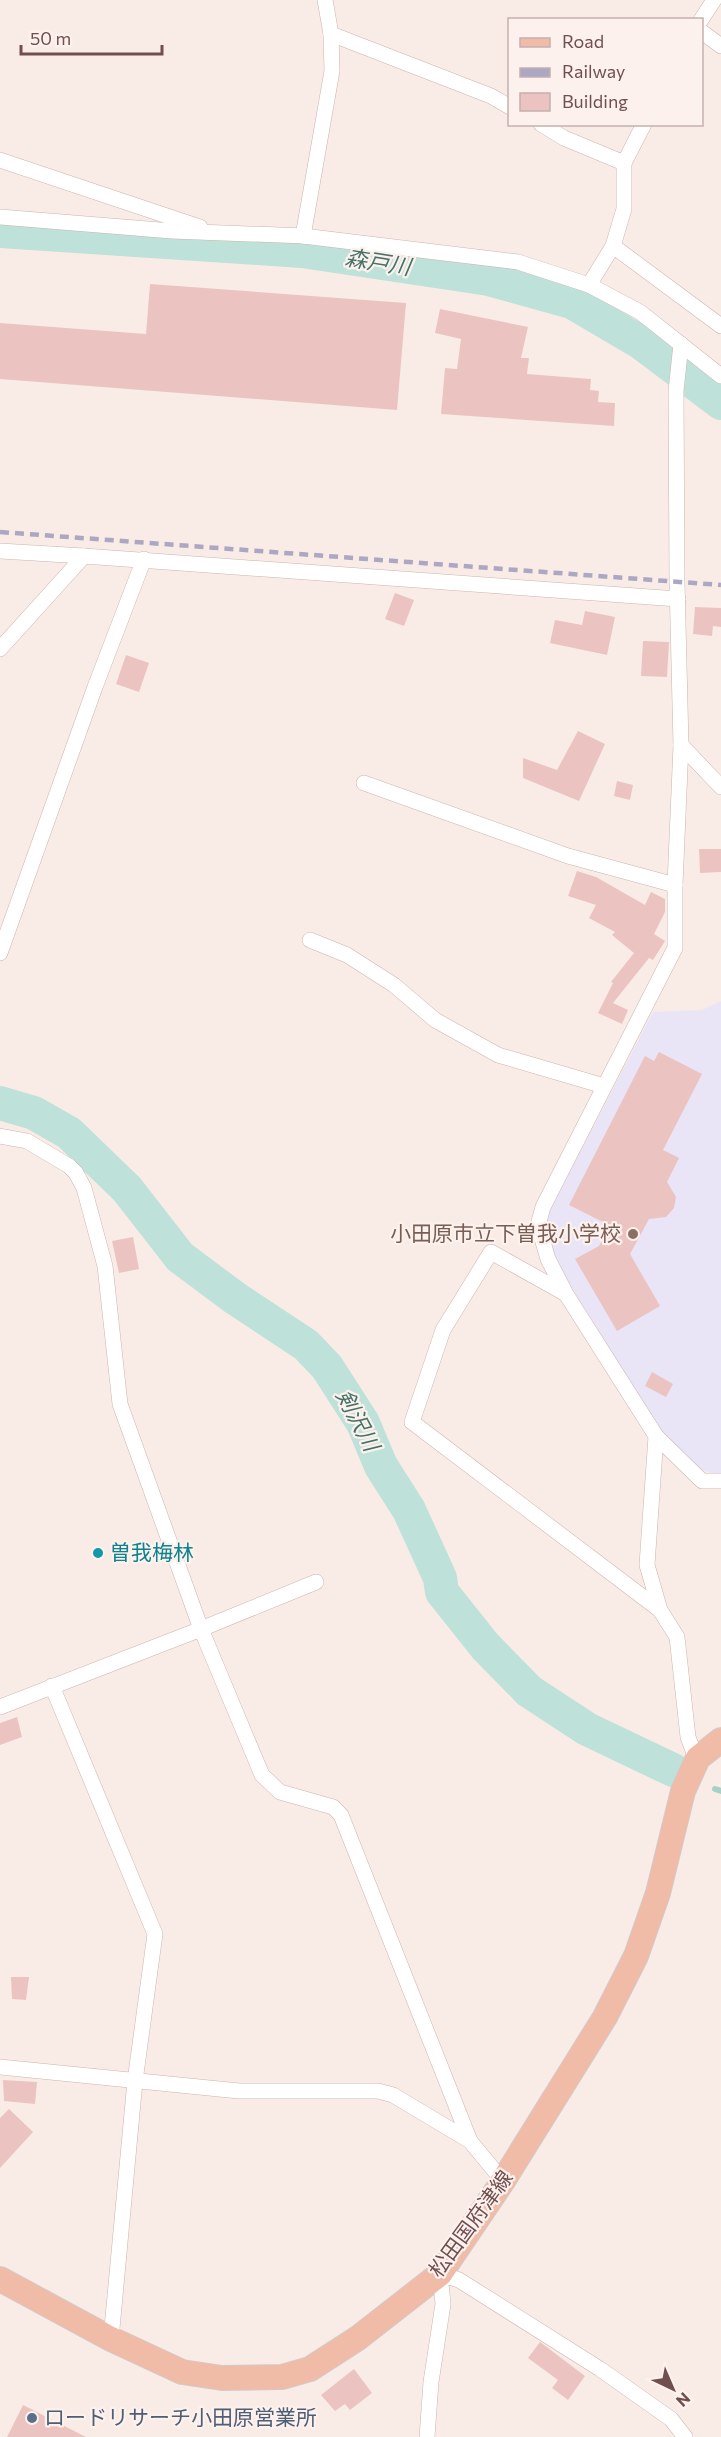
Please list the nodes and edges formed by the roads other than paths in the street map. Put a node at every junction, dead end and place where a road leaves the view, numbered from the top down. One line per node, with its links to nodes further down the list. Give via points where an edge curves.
1 (714, 0): 3 (street)
2 (324, 1): 5 (street)
3 (702, 18)
4 (703, 33): 6 (street)
5 (331, 34): 7 (street); 14 (street, via 332,71)
6 (721, 46)
7 (508, 106)
8 (544, 126): 11 (street)
9 (643, 126): 11 (street)
10 (0, 160): 13 (street)
11 (624, 163): 15 (street, via 624,209)
12 (0, 218): 13 (street)
13 (214, 231): 14 (street)
14 (306, 236): 16 (street, via 518,262)
15 (613, 246): 16 (street); 17 (street)
16 (589, 285): 18 (street, via 640,312)
17 (721, 326)
18 (681, 344): 19 (street); 23 (street, via 676,391)
19 (721, 376)
20 (0, 551): 21 (street)
21 (84, 556): 22 (street); 24 (street)
22 (144, 559): 23 (street); 30 (street)
23 (678, 599): 25 (street)
24 (0, 649)
25 (681, 745): 27 (street); 28 (street)
26 (364, 783): 28 (street, via 568,856)
27 (721, 787)
28 (675, 885): 31 (street, via 675,948)
29 (310, 940): 31 (street, via 347,955 394,985 435,1020 498,1055)
30 (0, 953)
31 (604, 1086): 33 (street, via 543,1207 538,1225 541,1242)
32 (0, 1136): 38 (street, via 27,1141 60,1161 76,1173 84,1188 105,1266 120,1404)
33 (566, 1294): 34 (street); 37 (street, via 491,1252 443,1330 412,1422)
34 (656, 1436): 35 (street, via 702,1481); 37 (street, via 647,1565)
35 (721, 1480)
36 (316, 1582): 38 (street)
37 (660, 1610): 42 (street, via 677,1637 688,1737)
38 (201, 1629): 39 (street); 45 (street, via 262,1774 280,1792 333,1807 344,1819)
39 (52, 1686): 40 (street); 44 (street, via 155,1934)
40 (0, 1707)
41 (721, 1740): 42 (main road, 松田国府津線)
42 (698, 1758): 46 (main road, 松田国府津線, via 683,1791 658,1893 636,1956 605,2017)
43 (0, 2067): 44 (street)
44 (135, 2081): 45 (street, via 267,2092 378,2091 393,2095); 49 (street)
45 (470, 2141): 46 (street)
46 (503, 2181): 47 (main road, 松田国府津線)
47 (440, 2274): 49 (main road, 松田国府津線, via 358,2338 310,2369 282,2377 222,2378 182,2372); 50 (street, via 443,2304 430,2382); 51 (street, via 459,2280 600,2369 671,2419)
48 (0, 2279): 49 (main road, 松田国府津線)
49 (111, 2339)
50 (427, 2437)
51 (685, 2437)

